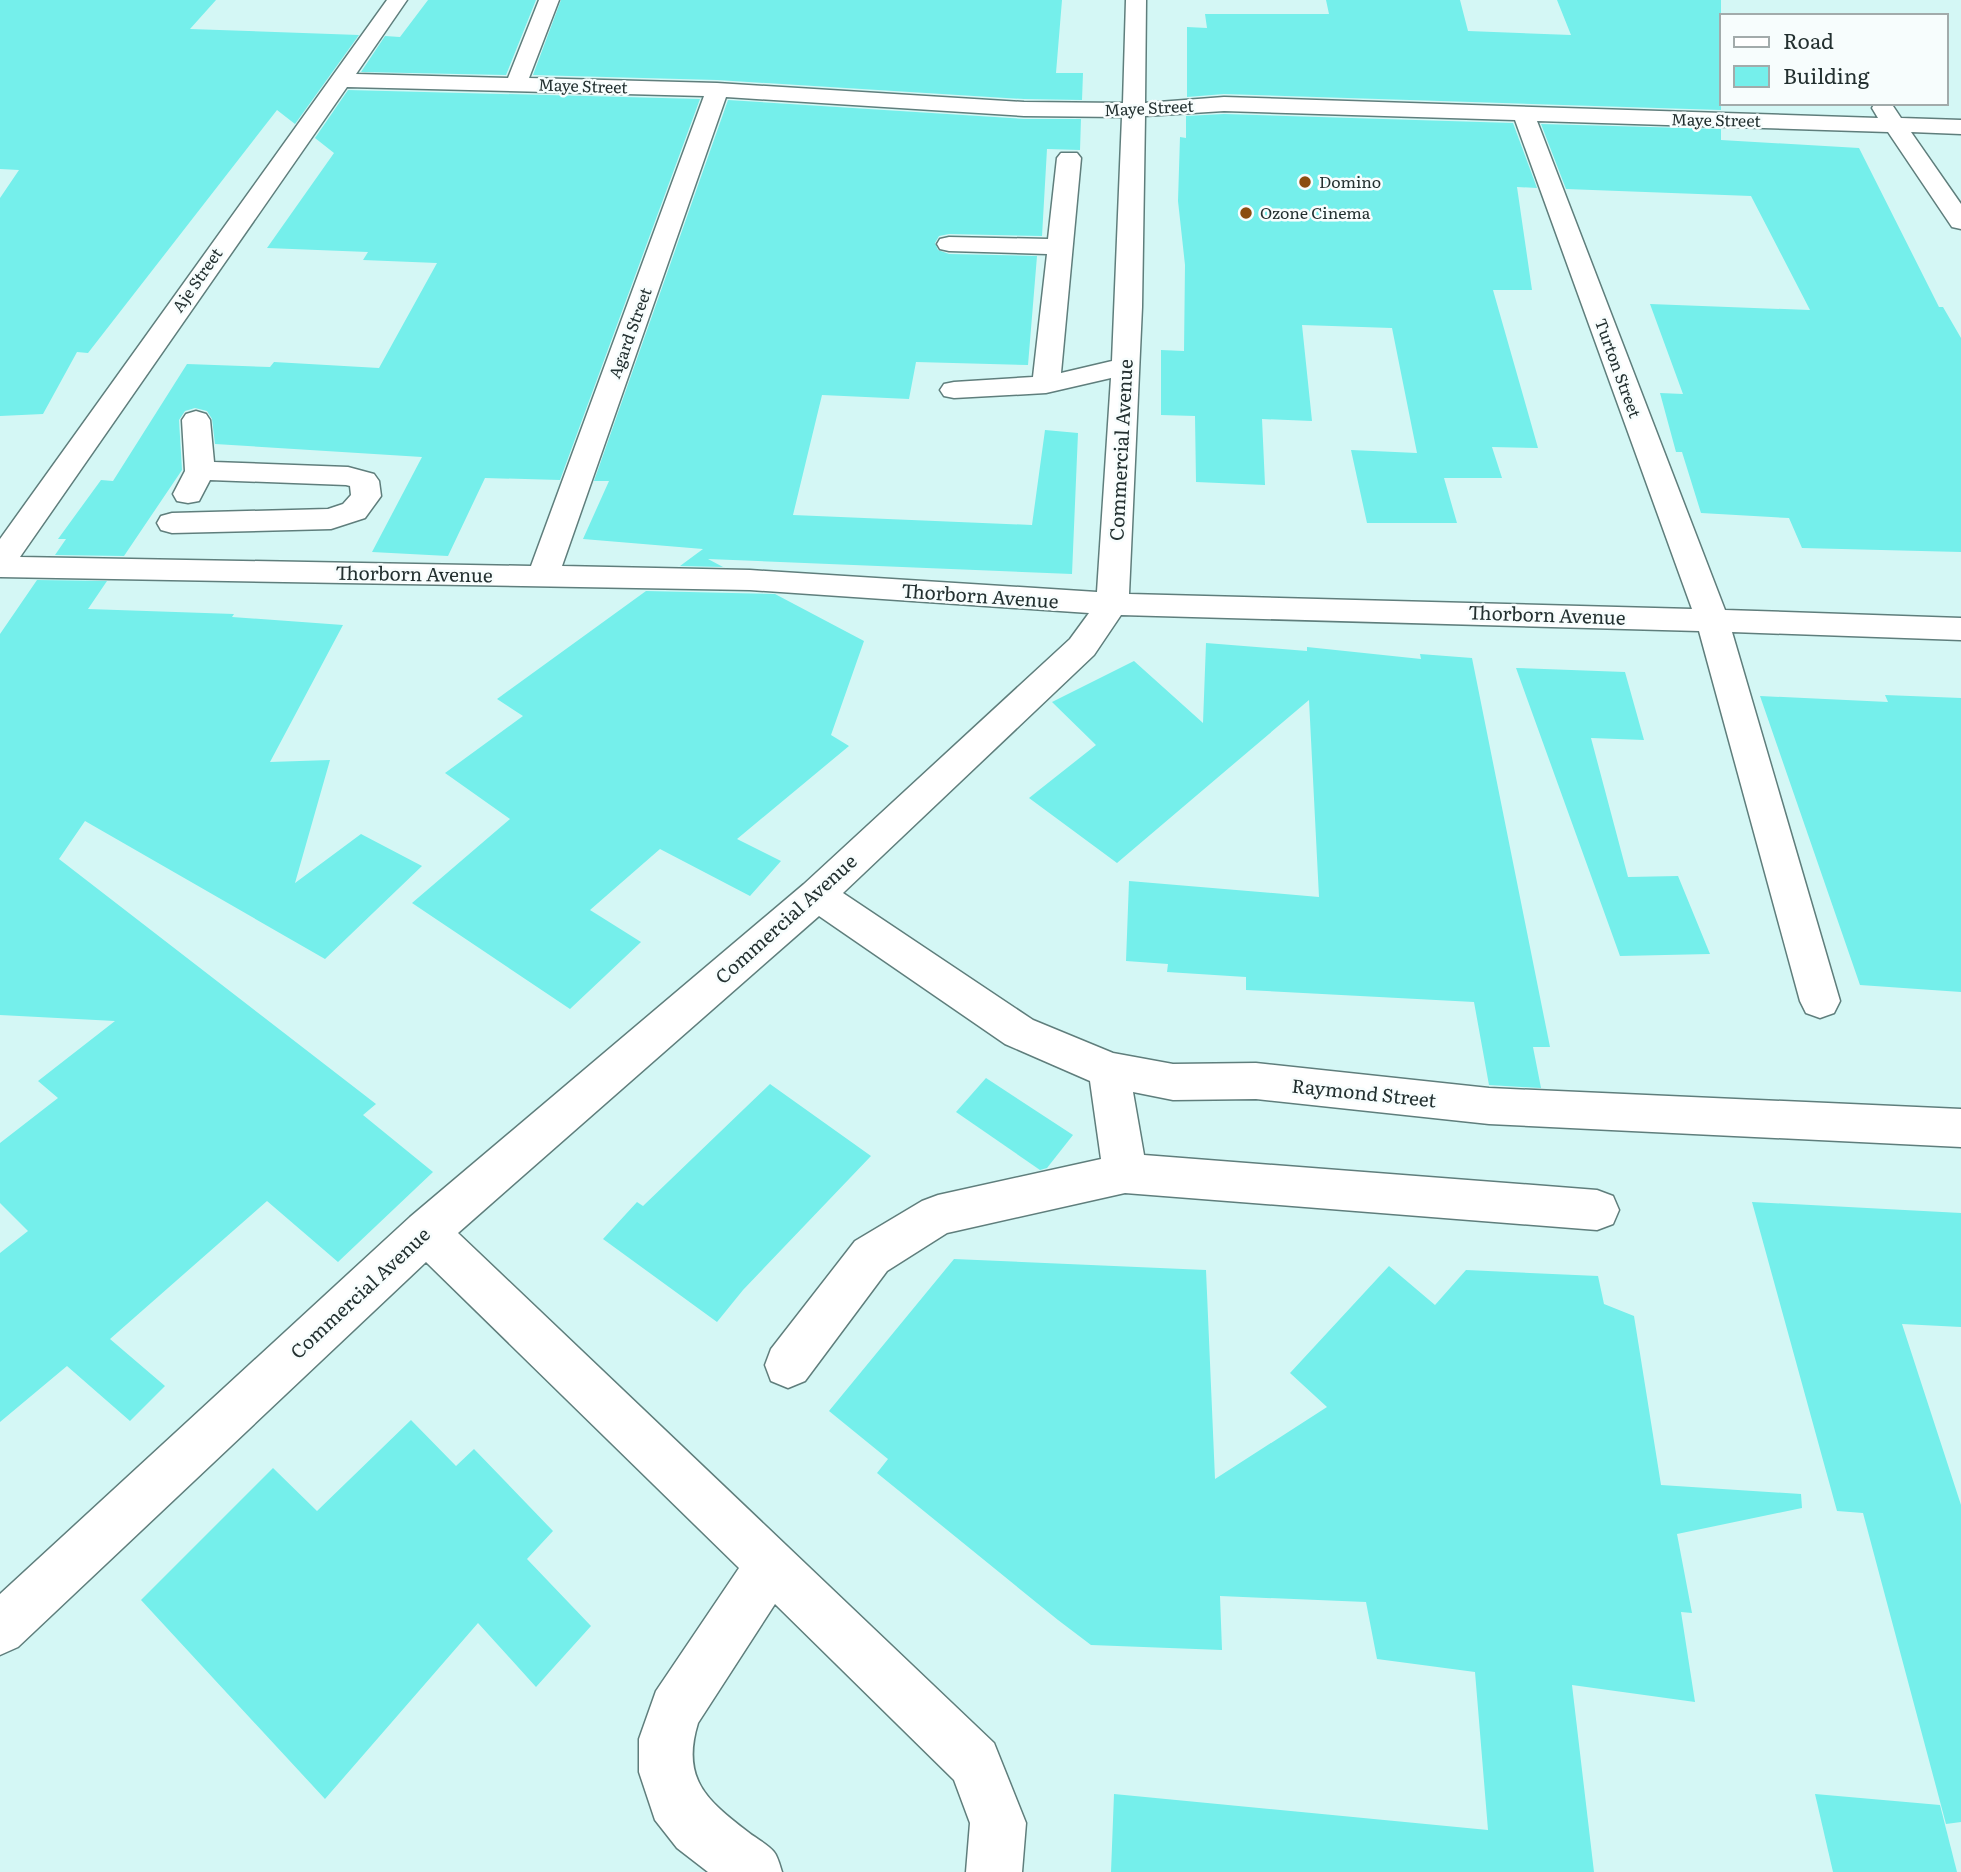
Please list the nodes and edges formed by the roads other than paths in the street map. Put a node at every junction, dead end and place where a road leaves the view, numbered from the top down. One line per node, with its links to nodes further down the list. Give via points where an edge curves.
1 (397, 0): 4 (street, Aje Street)
2 (549, 0): 5 (street)
3 (1136, 0): 8 (street, Commercial Avenue)
4 (338, 80): 5 (street, Maye Street); 22 (street, Aje Street)
5 (516, 84): 6 (street, Maye Street)
6 (717, 90): 8 (street, Maye Street, via 1024,109); 25 (street, Agard Street)
7 (1881, 105): 10 (street)
8 (1133, 110): 9 (street, Maye Street, via 1224,104); 16 (street, Commercial Avenue)
9 (1524, 115): 10 (street, Maye Street); 27 (street, Turton Street)
10 (1895, 124): 11 (street, Maye Street); 13 (street)
11 (1961, 127)
12 (1069, 158): 15 (street)
13 (1961, 222)
14 (949, 244): 15 (street)
15 (1060, 247): 17 (street)
16 (1126, 366): 17 (street); 26 (street, Commercial Avenue)
17 (1046, 385): 18 (street)
18 (954, 390)
19 (196, 420): 20 (street)
20 (200, 471): 21 (street); 21 (street, via 348,476 365,481 366,496 354,511 331,519)
21 (172, 523): 24 (street)
22 (0, 562)
23 (0, 568): 24 (street, Thorborn Avenue)
24 (157, 570): 25 (street, Thorborn Avenue)
25 (543, 575): 26 (street, Thorborn Avenue, via 750,580)
26 (1112, 604): 27 (street, Thorborn Avenue); 29 (street, Commercial Avenue, via 1082,647)
27 (1713, 622): 28 (street, Thorborn Avenue); 30 (street, Turton Street)
28 (1961, 629)
29 (817, 895): 31 (street, Raymond Street, via 1019,1032); 35 (street, Commercial Avenue)
30 (1820, 1001)
31 (1109, 1070): 32 (street, Raymond Street, via 1173,1082 1256,1081 1489,1106); 33 (street)
32 (1961, 1128)
33 (1125, 1173): 34 (street); 36 (street, via 938,1215 871,1256)
34 (1597, 1210)
35 (426, 1232): 37 (street); 38 (street, Commercial Avenue)
36 (788, 1365)
37 (771, 1565): 39 (street, via 675,1710 666,1739 666,1772 675,1800 697,1828); 40 (street, via 975,1762 998,1823)
38 (0, 1629)
39 (754, 1872)
40 (994, 1872)

